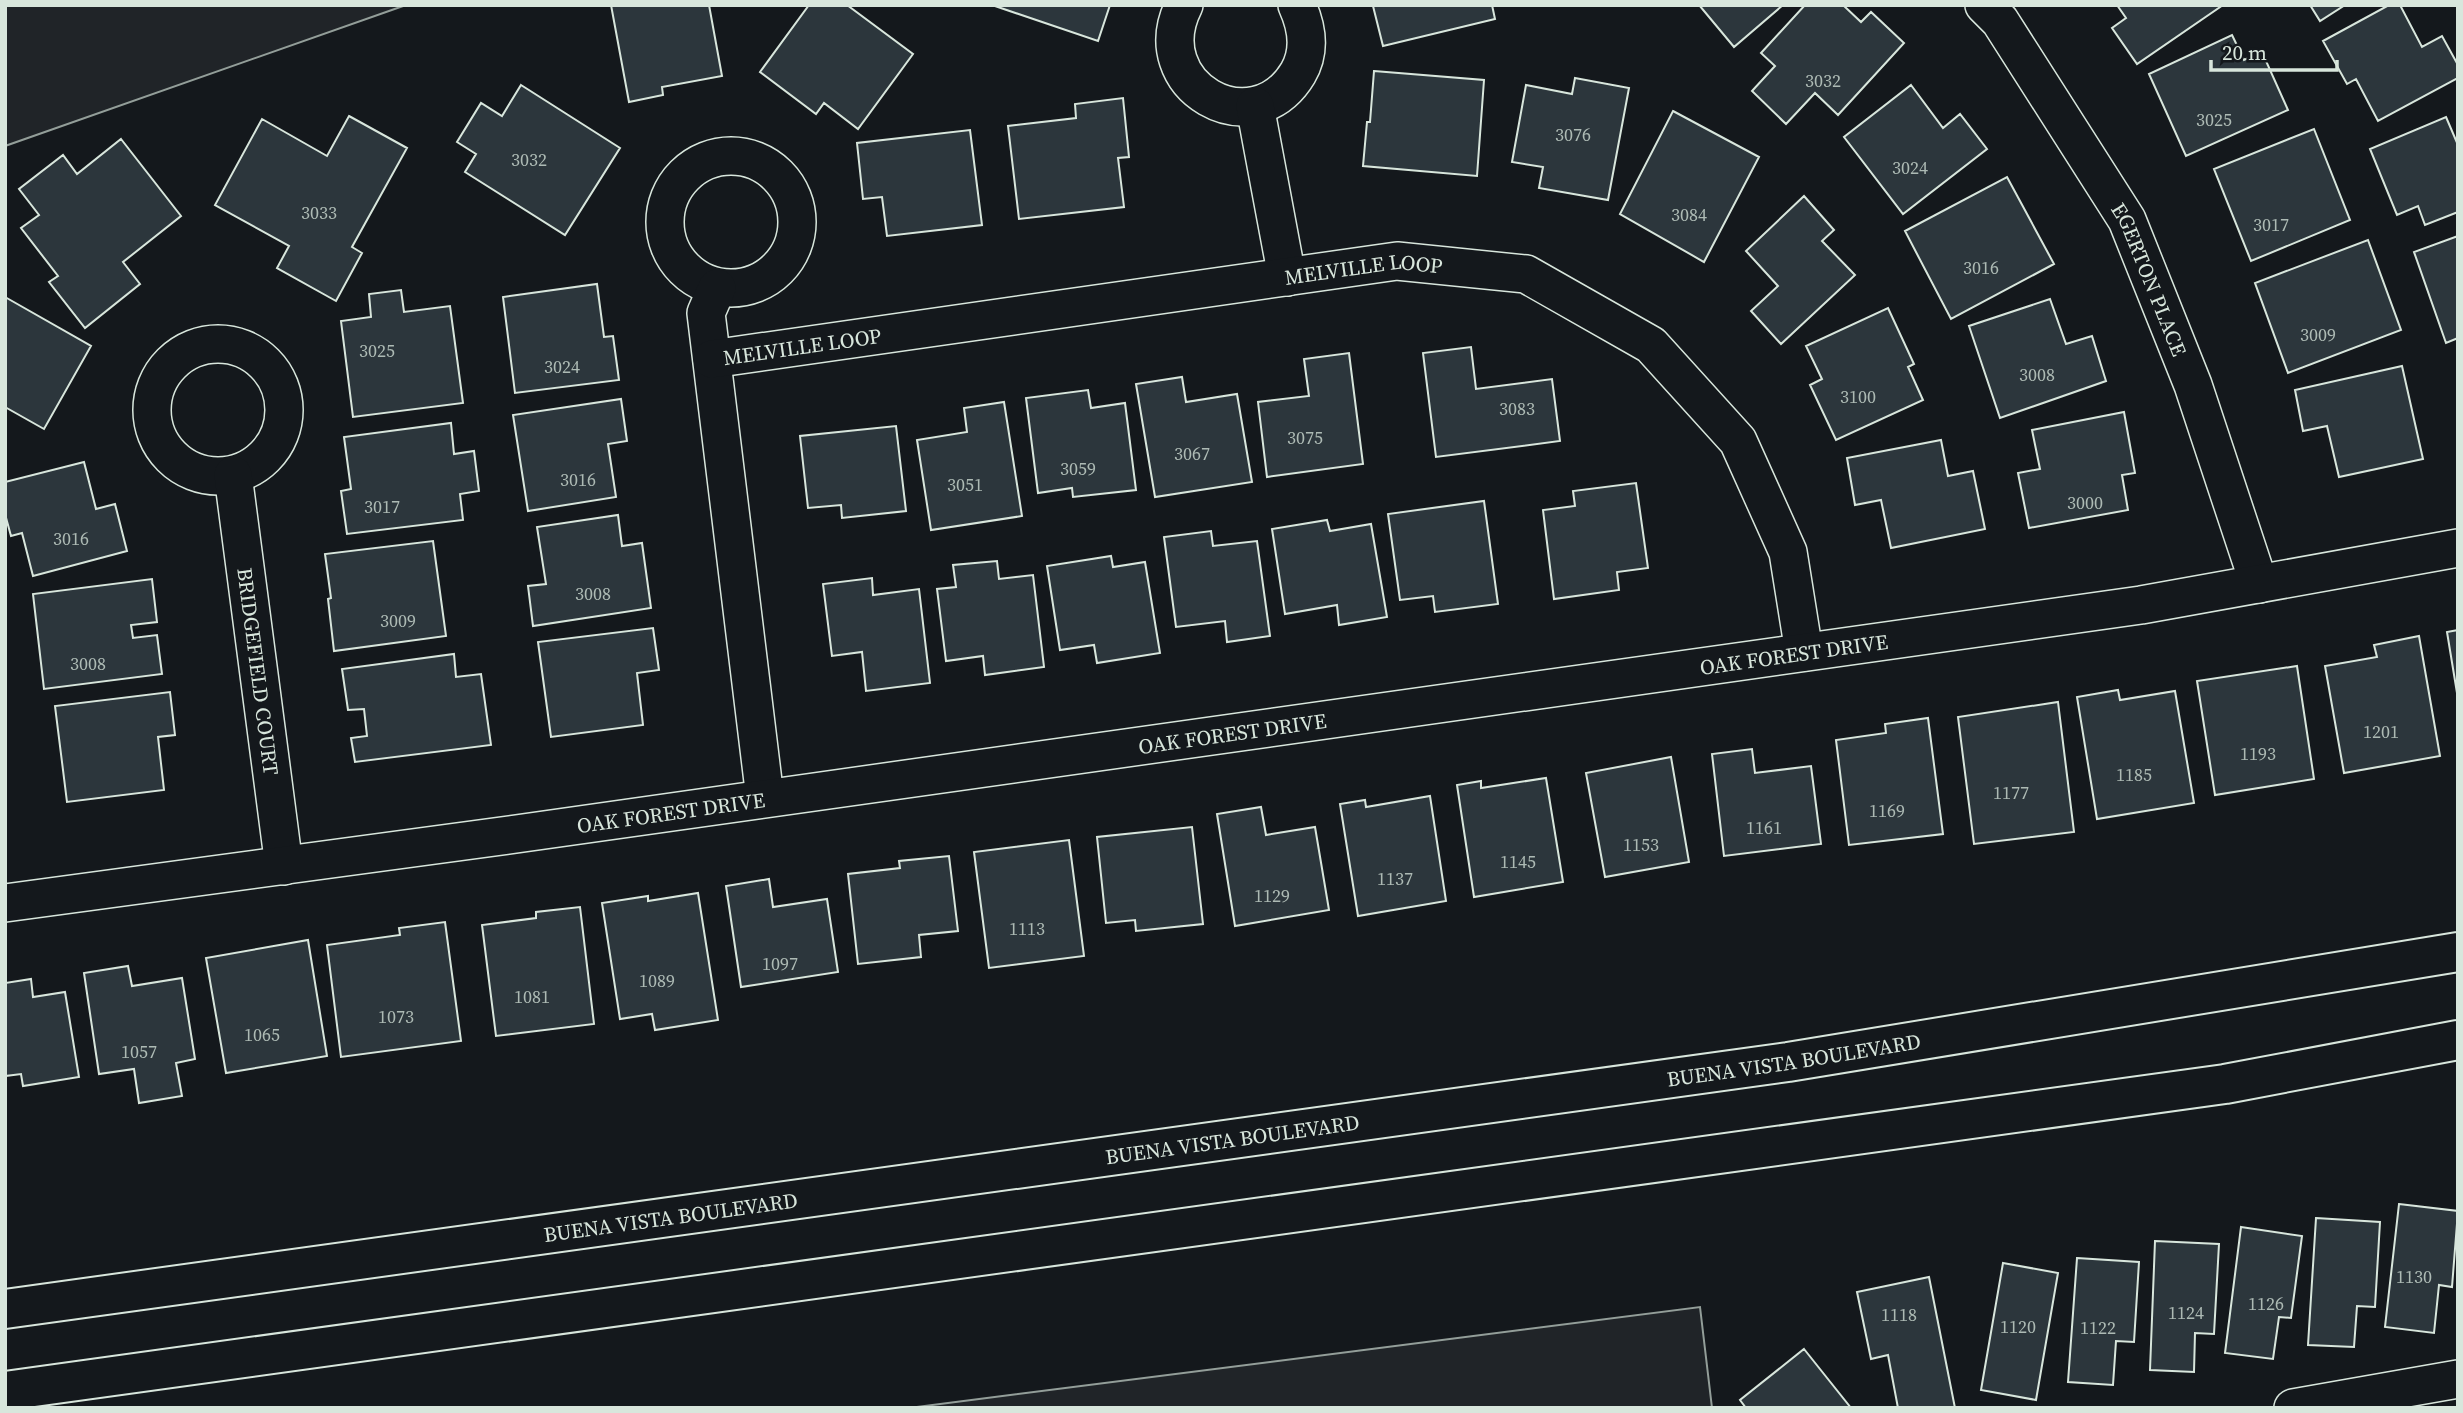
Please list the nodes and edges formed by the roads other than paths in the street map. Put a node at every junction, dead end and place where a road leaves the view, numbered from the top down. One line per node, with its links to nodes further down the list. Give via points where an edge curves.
1 (1184, 5): 4 (street, via 1176,21 1174,44 1179,67 1191,86 1210,100 1232,107)
2 (1297, 5): 4 (street, via 1307,47 1302,66 1291,85)
3 (1984, 5): 10 (street, EGERTON PLACE, via 2000,21 2127,220 2193,385)
4 (1255, 106): 5 (street)
5 (1287, 277): 7 (street, MELVILLE LOOP); 11 (street, MELVILLE LOOP, via 1397,261 1526,274 1651,345 1738,441 1788,552)
6 (717, 288): 7 (street, MELVILLE LOOP, via 706,313)
7 (712, 359): 12 (street, MELVILLE LOOP)
8 (233, 475): 13 (street, BRIDGEFIELD COURT)
9 (2458, 548): 10 (street, OAK FOREST DRIVE)
10 (2259, 584): 11 (street, OAK FOREST DRIVE)
11 (1804, 652): 12 (street, OAK FOREST DRIVE)
12 (765, 799): 13 (street, OAK FOREST DRIVE)
13 (284, 866): 14 (street, OAK FOREST DRIVE)
14 (5, 903)
15 (2458, 952): 17 (main road, BUENA VISTA BOULEVARD, via 1788,1062)
16 (2458, 1040): 19 (main road, via 2225,1084)
17 (5, 1308)
18 (2458, 1380): 20 (street)
19 (5, 1391)
20 (2293, 1408)

